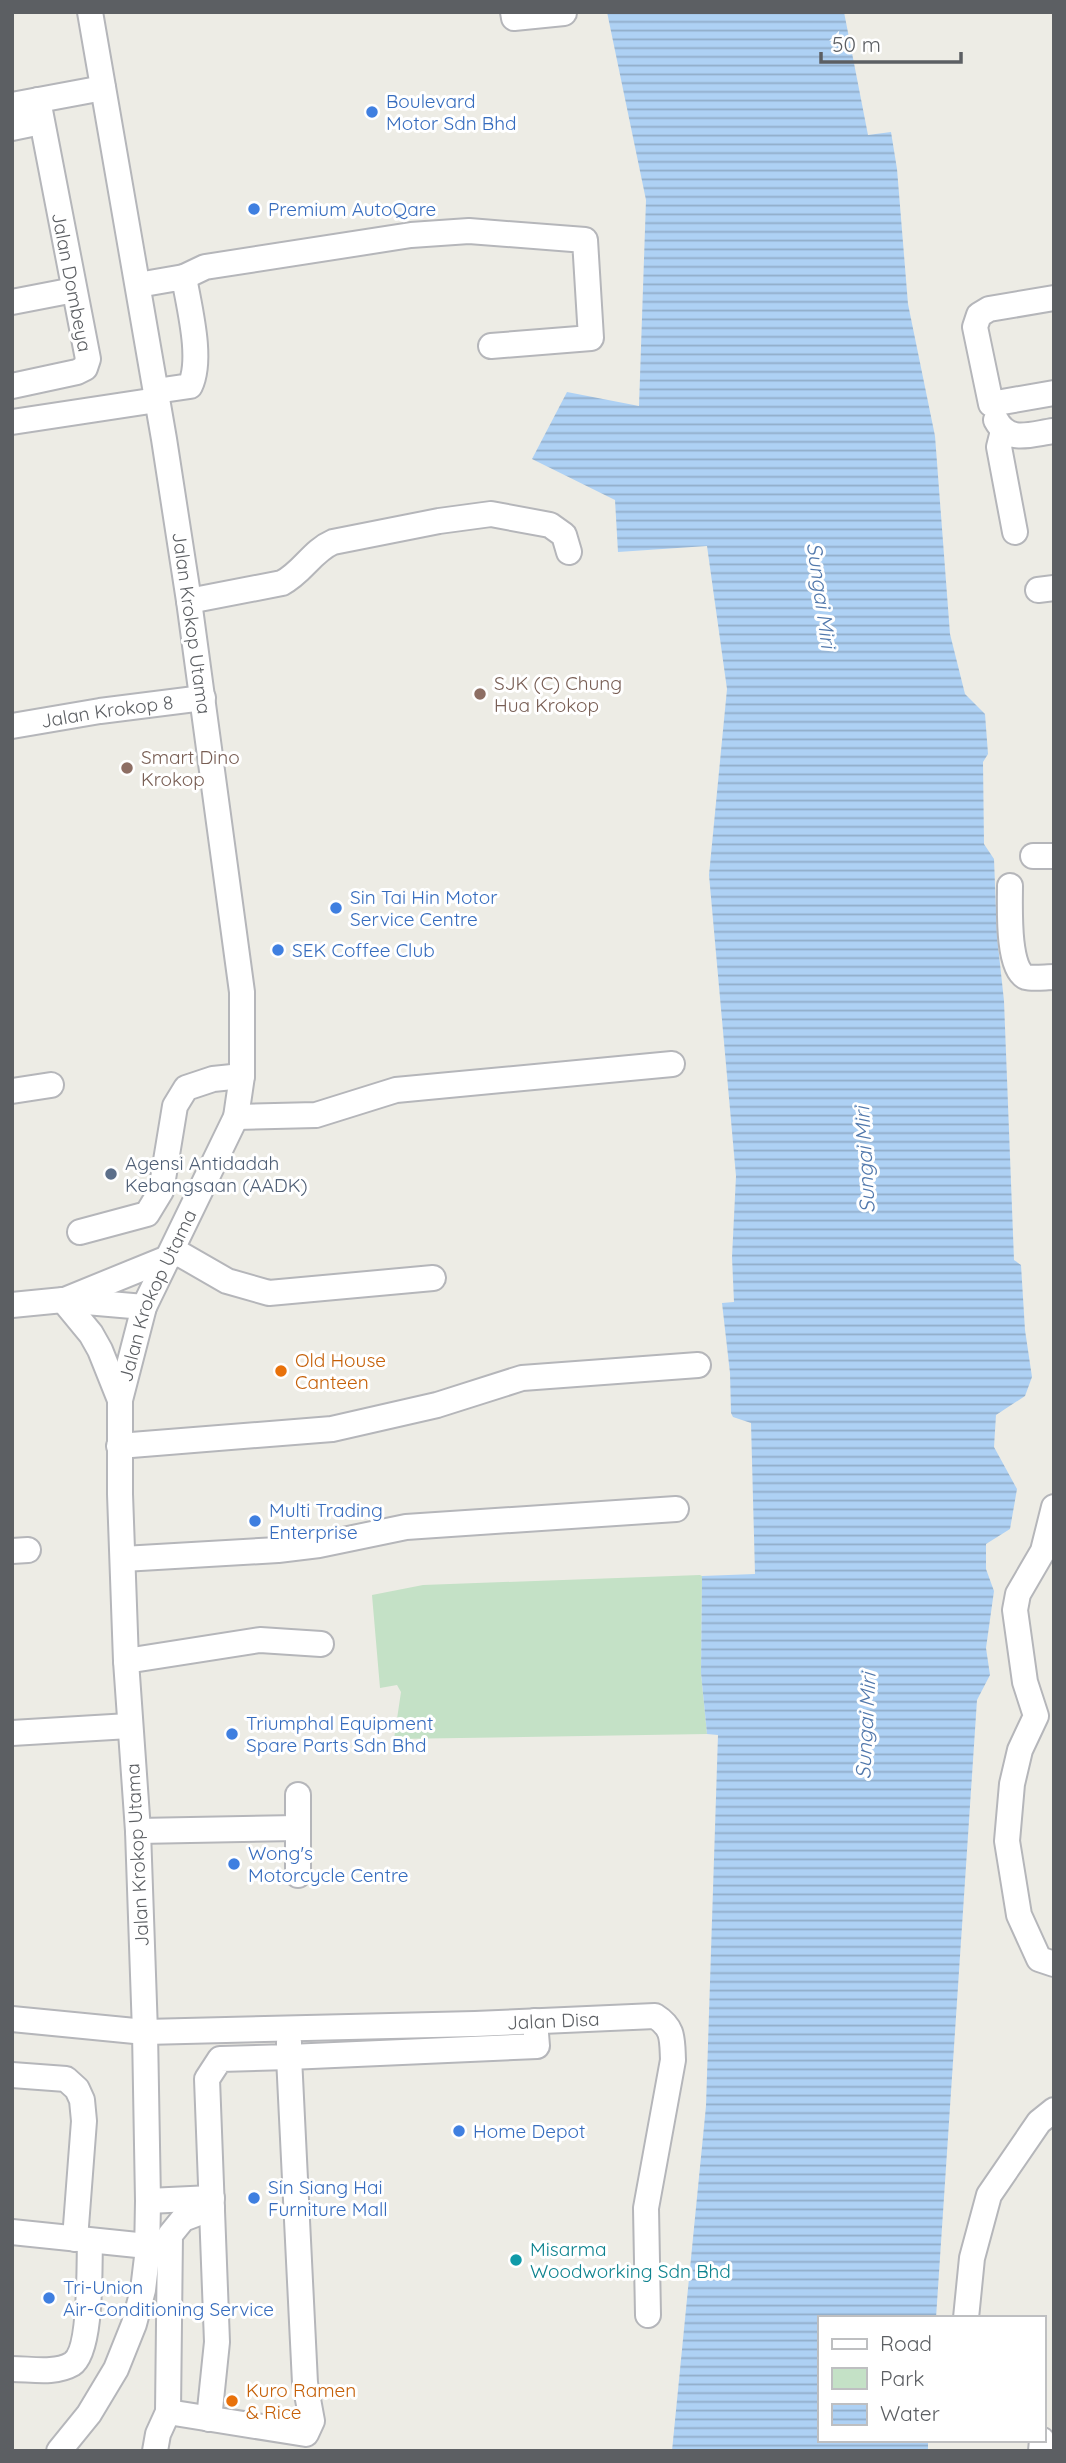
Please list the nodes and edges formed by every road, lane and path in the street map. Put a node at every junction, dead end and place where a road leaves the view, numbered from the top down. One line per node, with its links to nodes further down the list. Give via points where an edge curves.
1 (90, 12): 4 (street, Jalan Krokop Utama)
2 (513, 12): 3 (street, via 514,18)
3 (564, 13)
4 (103, 88): 6 (street); 9 (street, Jalan Krokop Utama)
5 (12, 105): 6 (street)
6 (40, 111): 7 (street); 10 (street, Jalan Dombeya)
7 (12, 128)
8 (184, 277): 9 (street); 13 (street, via 205,267 411,234 469,231 585,240 591,338); 16 (street, via 196,374 191,386)
9 (138, 285): 16 (street, Jalan Krokop Utama)
10 (74, 290): 12 (street); 14 (street, Jalan Dombeya, via 88,359 85,368)
11 (1054, 298): 17 (street, via 989,309 979,315 975,327)
12 (12, 302)
13 (491, 346)
14 (12, 386)
15 (1054, 393): 17 (street)
16 (157, 396): 18 (street); 23 (street, Jalan Krokop Utama)
17 (991, 404): 19 (street)
18 (12, 422)
19 (1003, 431): 20 (street, via 1016,436); 21 (street, via 999,447)
20 (1054, 431)
21 (1014, 532)
22 (569, 552): 23 (street, via 564,535 550,525 491,514 333,542 321,547 295,576 282,583)
23 (189, 601): 24 (street, Jalan Krokop Utama)
24 (203, 698): 25 (street, Jalan Krokop 8); 29 (street, Jalan Krokop Utama, via 242,992)
25 (12, 726)
26 (1010, 886): 27 (street, via 1012,954 1017,970 1025,977)
27 (1054, 977)
28 (672, 1064): 32 (street, via 396,1090 316,1115)
29 (242, 1076): 32 (street, Jalan Krokop Utama); 33 (street, via 186,1088 175,1106 162,1191 147,1214)
30 (51, 1085): 31 (street)
31 (12, 1091)
32 (236, 1117): 34 (street, Jalan Krokop Utama)
33 (80, 1232)
34 (172, 1253): 35 (street, via 227,1281 269,1293); 36 (street); 38 (street, Jalan Krokop Utama)
35 (433, 1278)
36 (64, 1300): 37 (street); 38 (street); 40 (street, via 100,1350)
37 (12, 1305)
38 (144, 1307): 40 (street, Jalan Krokop Utama)
39 (698, 1365): 41 (street, via 522,1378 437,1405 332,1429)
40 (120, 1400): 41 (street, Jalan Krokop Utama)
41 (119, 1446): 44 (street, Jalan Krokop Utama)
42 (1054, 1507): 53 (street, via 1043,1551 1018,1594 1015,1610 1036,1717 1020,1750 1012,1784 1007,1841 1019,1915 1040,1959)
43 (676, 1509): 44 (street, via 417,1526 278,1550)
44 (123, 1559): 46 (street, Jalan Krokop Utama)
45 (321, 1644): 46 (street, via 260,1640)
46 (126, 1661): 47 (street, Jalan Krokop Utama)
47 (129, 1726): 48 (street); 51 (street, Jalan Krokop Utama)
48 (12, 1733)
49 (298, 1795): 50 (street)
50 (298, 1828): 51 (street); 52 (street)
51 (138, 1831): 58 (street, Jalan Krokop Utama)
52 (298, 1875)
53 (1054, 1964)
54 (12, 2019): 58 (street, Jalan Disa)
55 (536, 2021): 57 (street, Jalan Disa); 59 (street, via 537,2046); 68 (street, Jalan Disa, via 655,2016 666,2023 672,2035 673,2060 646,2208)
56 (289, 2028): 57 (street, Jalan Disa); 58 (street, Jalan Disa); 60 (street)
57 (326, 2028): 59 (street)
58 (145, 2032): 63 (street, Jalan Krokop Utama)
59 (327, 2055): 60 (street)
60 (289, 2057): 64 (street, via 220,2059 207,2079); 72 (street, via 305,2384 312,2421 306,2434)
61 (12, 2075): 66 (street, via 66,2080 82,2100)
62 (1054, 2110): 69 (street, via 1039,2122 989,2195 972,2258)
63 (148, 2201): 64 (street); 67 (street, Jalan Krokop Utama)
64 (212, 2203): 71 (street, via 183,2219 170,2235); 72 (street, via 217,2342)
65 (12, 2232): 66 (street)
66 (82, 2240): 67 (street); 70 (street, via 85,2345 75,2362 58,2370)
67 (147, 2245): 73 (street, Jalan Krokop Utama, via 143,2290 116,2369)
68 (648, 2315)
69 (967, 2316)
70 (12, 2369)
71 (168, 2412): 72 (street); 74 (street)
72 (209, 2419)
73 (65, 2444)
74 (156, 2445)

